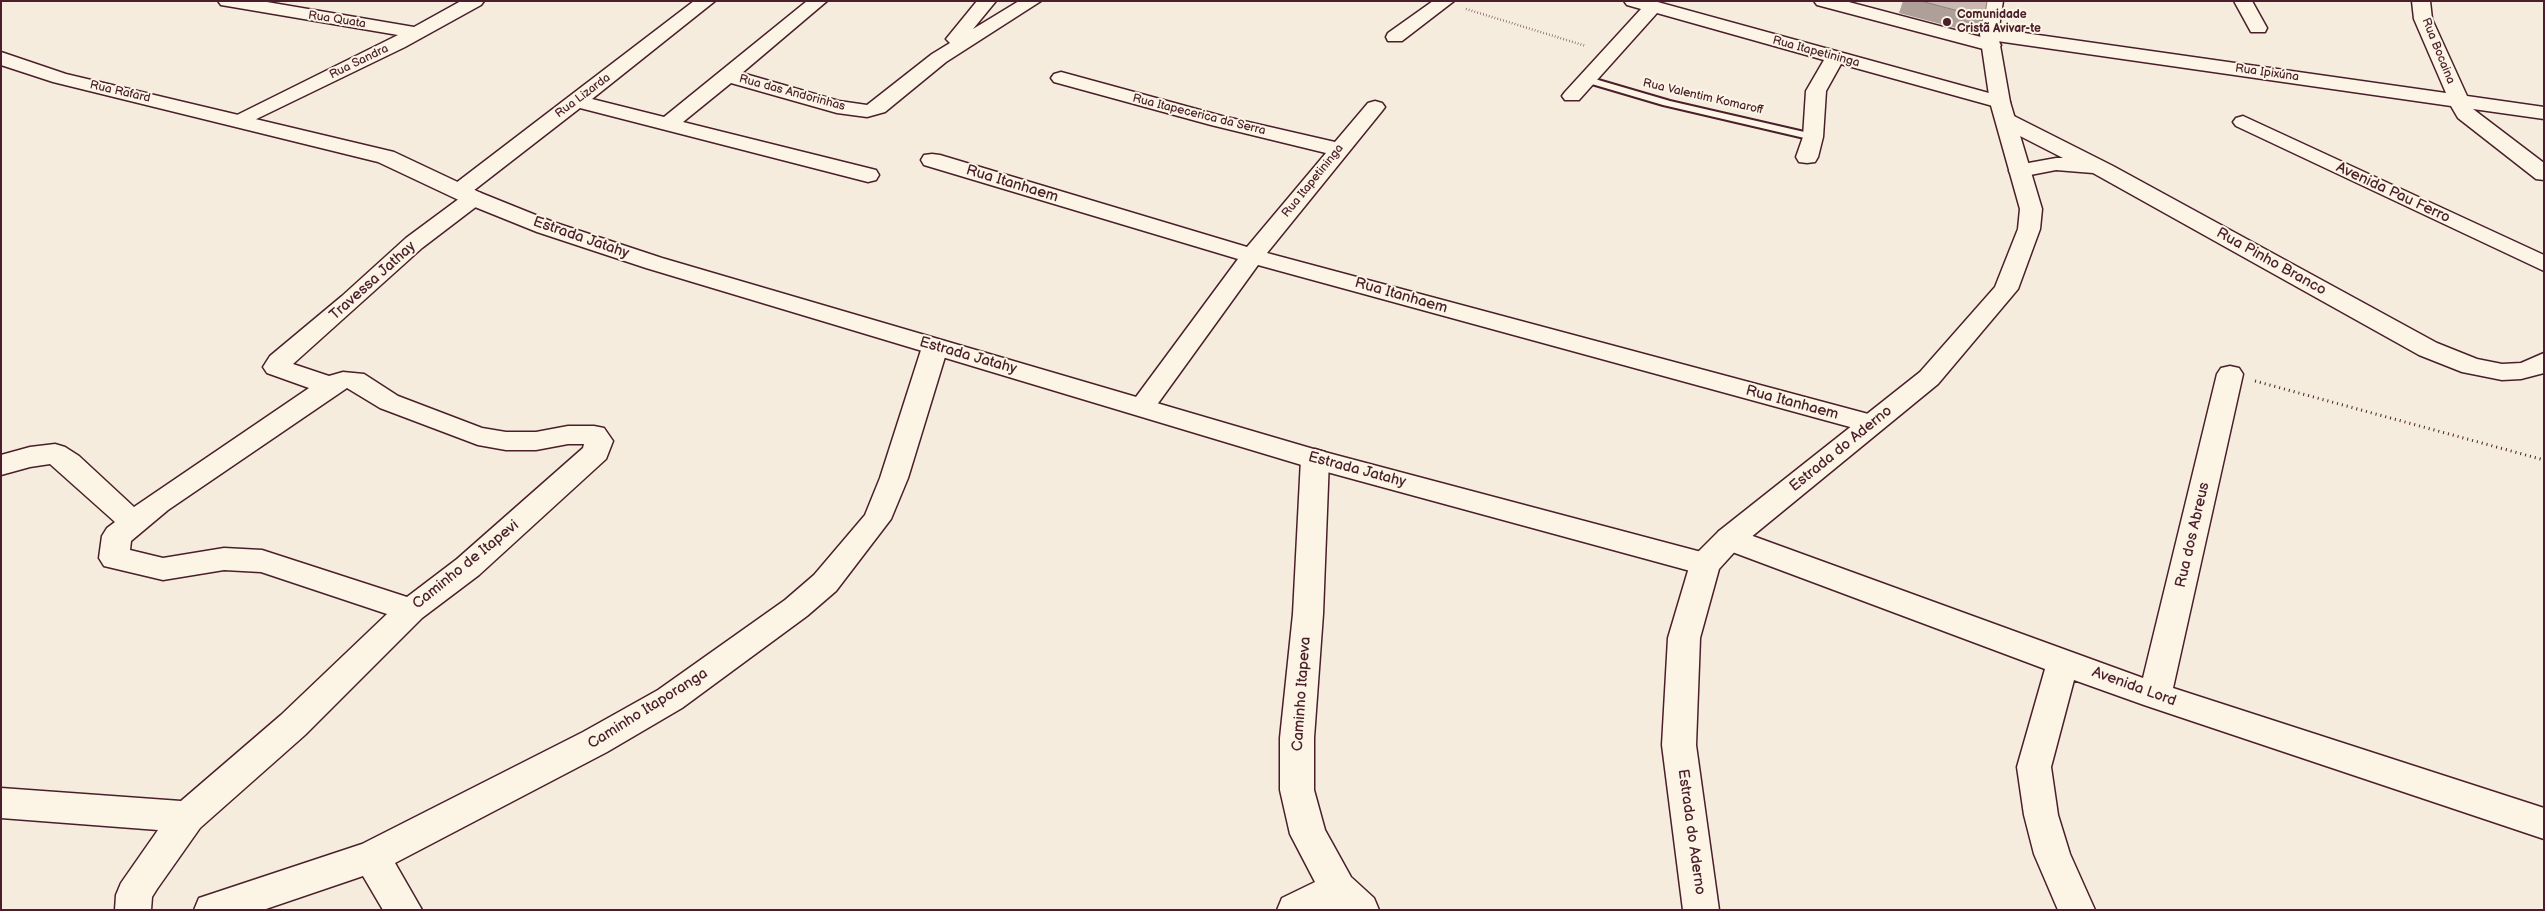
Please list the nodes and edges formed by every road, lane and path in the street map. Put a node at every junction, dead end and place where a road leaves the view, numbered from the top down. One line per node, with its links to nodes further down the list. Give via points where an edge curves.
1 (227, 1): 15 (street, Rua Quata)
2 (475, 1): 15 (street, Rua Sandra)
3 (706, 1): 27 (street, Rua Lizarda)
4 (818, 1): 22 (street)
5 (987, 1): 20 (street)
6 (1032, 1): 20 (street, Rua das Andorinhas)
7 (1633, 1): 13 (street, Rua Itapetininga)
8 (1823, 1): 17 (street, Rua Ipixúna)
9 (1994, 1): 17 (street, Estrada do Aderno)
10 (2243, 1): 14 (street)
11 (2422, 1): 26 (street, Rua Bocaina, via 2423,19)
12 (1442, 2): 16 (street); 18 (path)
13 (1653, 7): 18 (street); 21 (street, Rua Itapetininga)
14 (2258, 28)
15 (417, 33): 31 (street, Rua Sandra)
16 (1395, 37)
17 (1990, 40): 26 (street, Rua Ipixúna); 29 (street, Estrada do Aderno)
18 (1613, 54): 24 (street)
19 (1, 58): 31 (street, Rua Rafard, via 60,78)
20 (939, 58): 22 (street, Rua das Andorinhas, via 886,103 867,110 837,106)
21 (1835, 58): 29 (street, Rua Itapetininga); 34 (street, via 1816,91)
22 (729, 76): 33 (street)
23 (1061, 78): 35 (street, Rua Itapecerica da Serra, via 1218,122)
24 (1588, 80): 25 (street); 34 (lane, Rua Valentim Komaroff, via 1667,103)
25 (1572, 96)
26 (2458, 99): 30 (street, Rua Ipixúna); 40 (street, via 2465,114 2476,124)
27 (577, 101): 33 (street); 42 (street, Rua Lizarda)
28 (1375, 107): 35 (street, Rua Itapetininga)
29 (2003, 110): 38 (street, Estrada do Aderno); 39 (street, Rua Pinho Branco, via 2027,132)
30 (2544, 113)
31 (242, 120): 42 (street, Estrada Jatahy, via 386,157)
32 (2243, 122): 44 (street, Avenida Pau Ferro)
33 (668, 124): 41 (street)
34 (1813, 137): 36 (street)
35 (1338, 149): 43 (street, Rua Itapetininga)
36 (1807, 157)
37 (932, 160): 43 (street, Rua Itanhaem)
38 (2020, 170): 39 (street, via 2056,164); 50 (street, Estrada do Aderno, via 2031,209 2029,229 2006,289 1929,378)
39 (2106, 171): 46 (street, Rua Pinho Branco, via 2428,350 2472,366 2502,372 2521,371)
40 (2544, 174)
41 (868, 175)
42 (466, 195): 45 (street, Estrada Jatahy, via 545,227 654,263); 48 (street, Travessa Jathay, via 351,301 278,362 276,367)
43 (1252, 256): 49 (street, Rua Itapetininga); 50 (street, Rua Itanhaem)
44 (2544, 264)
45 (935, 347): 49 (street, Estrada Jatahy); 63 (street, Caminho Itaporanga, via 894,478 877,519 825,583 743,648 670,699 595,742)
46 (2544, 361)
47 (2230, 374): 52 (path); 59 (street, Rua dos Abreus)
48 (330, 386): 54 (street, Caminho de Itapevi); 57 (street, Caminho de Itapevi, via 343,380 355,380 389,402 488,438 536,441 568,435 594,435 599,441 596,452 528,514 468,567)
49 (1142, 407): 51 (street, Estrada Jatahy)
50 (1872, 424): 55 (street, Estrada do Aderno)
51 (1315, 459): 56 (street, Estrada Jatahy); 64 (street, Caminho Itapeva, via 1308,614 1297,738 1297,790 1308,834)
52 (2544, 460)
53 (1, 465): 54 (street, via 55,454)
54 (133, 522): 57 (street, Caminho de Itapevi, via 117,536 114,558 163,569 224,559 262,561)
55 (1729, 539): 56 (street, Estrada do Aderno); 58 (street, Avenida Lord)
56 (1705, 564): 69 (street, Estrada do Aderno, via 1684,638 1679,745)
57 (411, 610): 61 (street, Caminho de Itapevi, via 293,725)
58 (2063, 662): 59 (street, Avenida Lord); 70 (street, via 2034,767 2041,815 2052,854)
59 (2155, 696): 62 (street, Avenida Lord)
60 (1, 803): 61 (street)
61 (188, 817): 65 (street, Caminho de Itapevi, via 144,877)
62 (2544, 824)
63 (371, 857): 66 (street, Caminho Itaporanga); 67 (street)
64 (1349, 900): 68 (street)
65 (134, 902)
66 (212, 910)
67 (404, 910)
68 (1295, 910)
69 (1701, 910)
70 (2077, 910)

